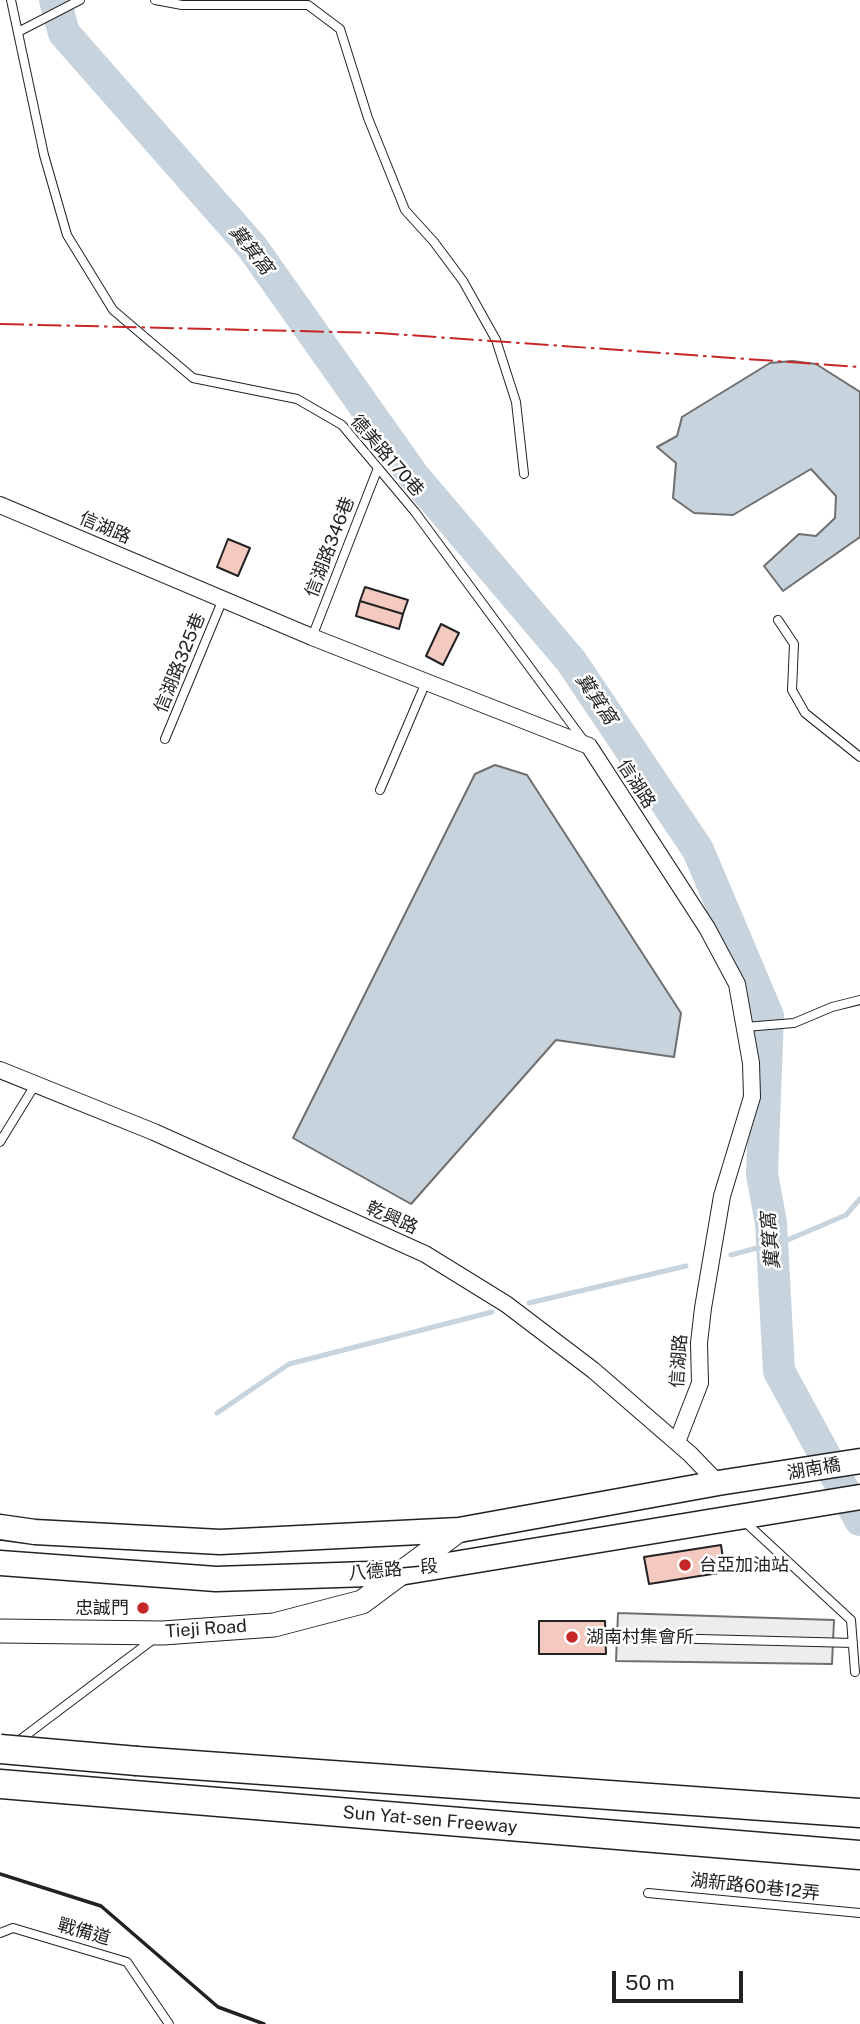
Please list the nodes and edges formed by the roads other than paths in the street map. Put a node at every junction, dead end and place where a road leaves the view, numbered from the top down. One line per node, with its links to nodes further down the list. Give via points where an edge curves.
1 (11, 0): 4 (lane, 德美路170巷)
2 (80, 0): 4 (lane)
3 (155, 0): 6 (lane, via 182,5 308,5 340,29 368,118 405,209 463,281 496,340 516,402)
4 (18, 32): 5 (lane, 德美路170巷, via 44,155 67,235 113,310 192,378 297,399 342,425)
5 (378, 468): 10 (lane, 信湖路346巷); 13 (lane, 德美路170巷)
6 (524, 474)
7 (0, 505): 8 (street, 信湖路)
8 (223, 599): 10 (street, 信湖路); 12 (lane, 信湖路325巷)
9 (778, 620): 14 (lane, via 794,644 792,690 805,713)
10 (312, 637): 11 (street, 信湖路)
11 (426, 682): 13 (street, 信湖路); 15 (lane)
12 (165, 738)
13 (589, 746): 17 (street, 信湖路, via 707,928 737,984)
14 (860, 757)
15 (380, 790)
16 (860, 1000): 17 (lane, via 794,1023)
17 (753, 1027): 21 (street, 信湖路, via 752,1097 722,1196 699,1343 701,1383)
18 (0, 1070): 19 (street, 乾興路)
19 (36, 1085): 20 (lane); 21 (street, 乾興路, via 154,1132 425,1254 517,1312)
20 (0, 1142)
21 (677, 1442): 24 (street, 乾興路)
22 (860, 1461): 23 (main road, 湖南橋)
23 (768, 1477): 24 (main road, 八德路一段)
24 (718, 1483): 29 (main road, 八德路一段)
25 (860, 1497): 26 (main road, 湖南橋)
26 (782, 1509): 27 (main road, 八德路一段)
27 (739, 1516): 31 (main road, 八德路一段); 35 (lane, via 851,1620)
28 (0, 1527): 29 (main road, 八德路一段, via 220,1542)
29 (459, 1530): 31 (main road, Tieji Road)
30 (0, 1563): 31 (main road, 八德路一段, via 216,1579)
31 (399, 1573): 33 (main road, Tieji Road, via 362,1602 274,1625)
32 (0, 1631): 33 (main road, Tieji Road)
33 (163, 1633): 38 (lane)
34 (623, 1637): 35 (lane)
35 (853, 1643): 36 (lane)
36 (855, 1672)
37 (0, 1749): 40 (highway, Sun Yat-sen Freeway, bridge)
38 (0, 1754)
39 (0, 1784): 41 (highway, Sun Yat-sen Freeway)
40 (860, 1813)
41 (860, 1855)
42 (648, 1893): 43 (lane, 湖新路60巷12弄)
43 (860, 1913)
44 (0, 1933): 45 (lane, 戰備道, via 13,1928 127,1962)
45 (169, 2024)

